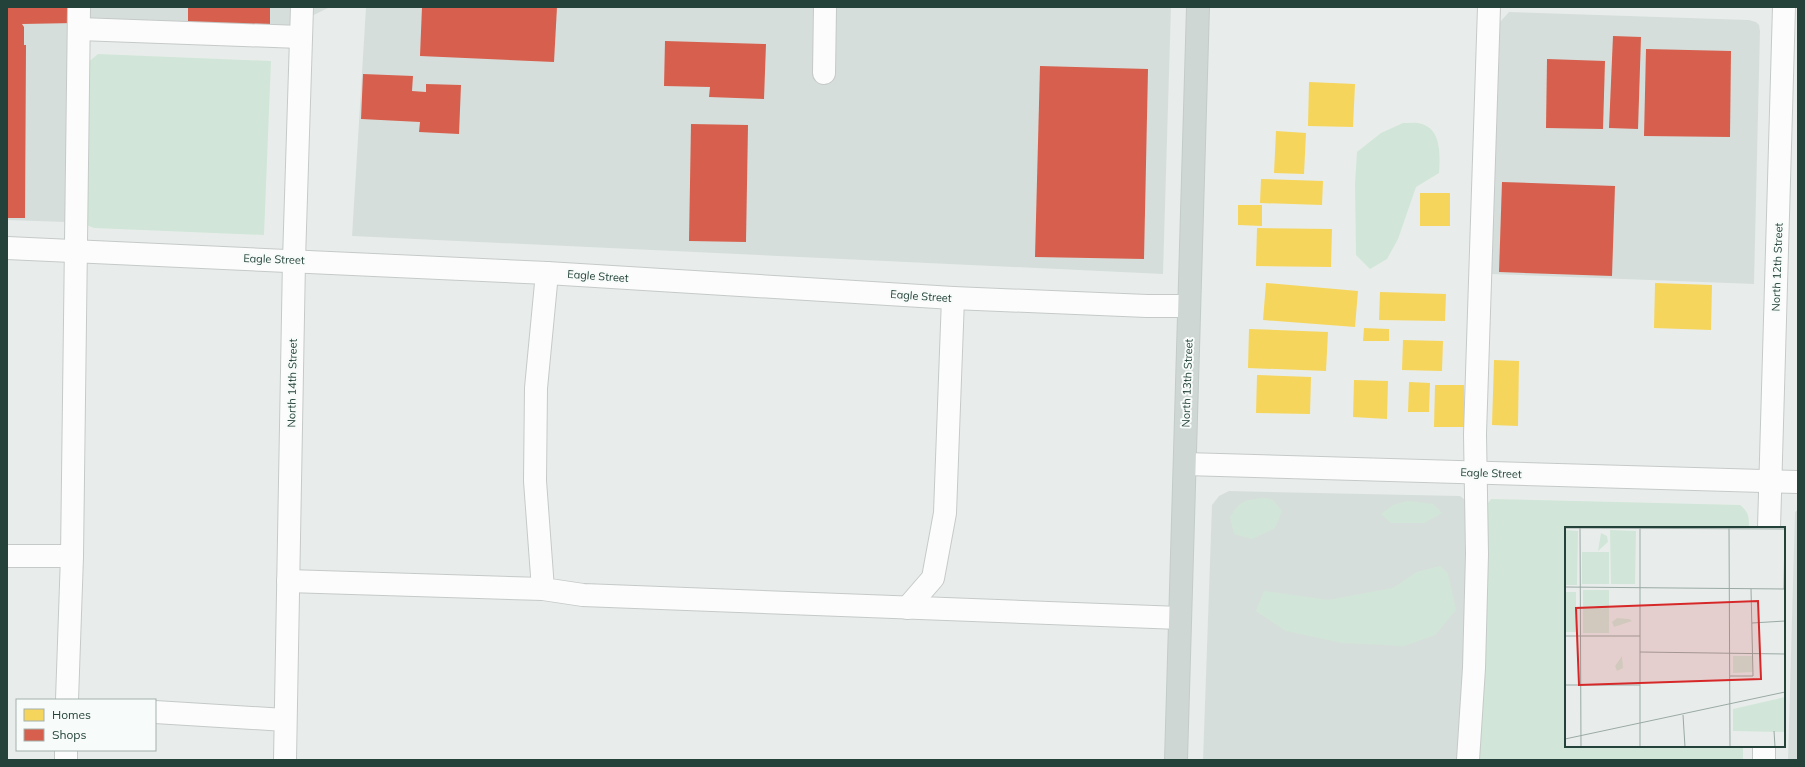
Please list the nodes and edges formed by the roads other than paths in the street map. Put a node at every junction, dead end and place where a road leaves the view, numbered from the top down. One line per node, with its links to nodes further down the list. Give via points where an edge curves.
1 (80, 7): 7 (street)
2 (302, 7): 8 (street, North 14th Street)
3 (825, 7): 9 (street)
4 (1198, 7): 15 (main road, North 13th Street)
5 (1489, 7): 17 (street)
6 (1784, 7): 18 (street, North 12th Street)
7 (79, 29): 8 (street); 11 (street)
8 (300, 37): 12 (street, North 14th Street)
9 (824, 73)
10 (7, 248): 11 (street, Eagle Street)
11 (76, 251): 12 (street, Eagle Street); 22 (street)
12 (294, 260): 13 (street, Eagle Street); 23 (street, North 14th Street)
13 (547, 272): 14 (street, Eagle Street); 24 (street, via 536,388 535,481)
14 (953, 298): 15 (street, Eagle Street); 25 (street, via 945,513 933,578)
15 (1189, 306): 16 (main road, North 13th Street)
16 (1184, 464): 17 (street, Eagle Street); 26 (main road, North 13th Street)
17 (1475, 473): 18 (street, Eagle Street); 33 (street, via 1477,554)
18 (1770, 481): 19 (street, Eagle Street); 20 (street, North 12th Street)
19 (1798, 482)
20 (1769, 527)
21 (7, 556): 22 (street)
22 (72, 556): 27 (street)
23 (288, 581): 24 (street); 29 (street, North 14th Street)
24 (543, 589): 25 (street, via 583,595)
25 (907, 608): 26 (street)
26 (1180, 618): 32 (main road, North 13th Street)
27 (67, 699)
28 (156, 712): 29 (street)
29 (285, 720): 31 (street, North 14th Street)
30 (1764, 747): 34 (street)
31 (285, 760)
32 (1176, 760)
33 (1468, 760)
34 (1764, 760)

